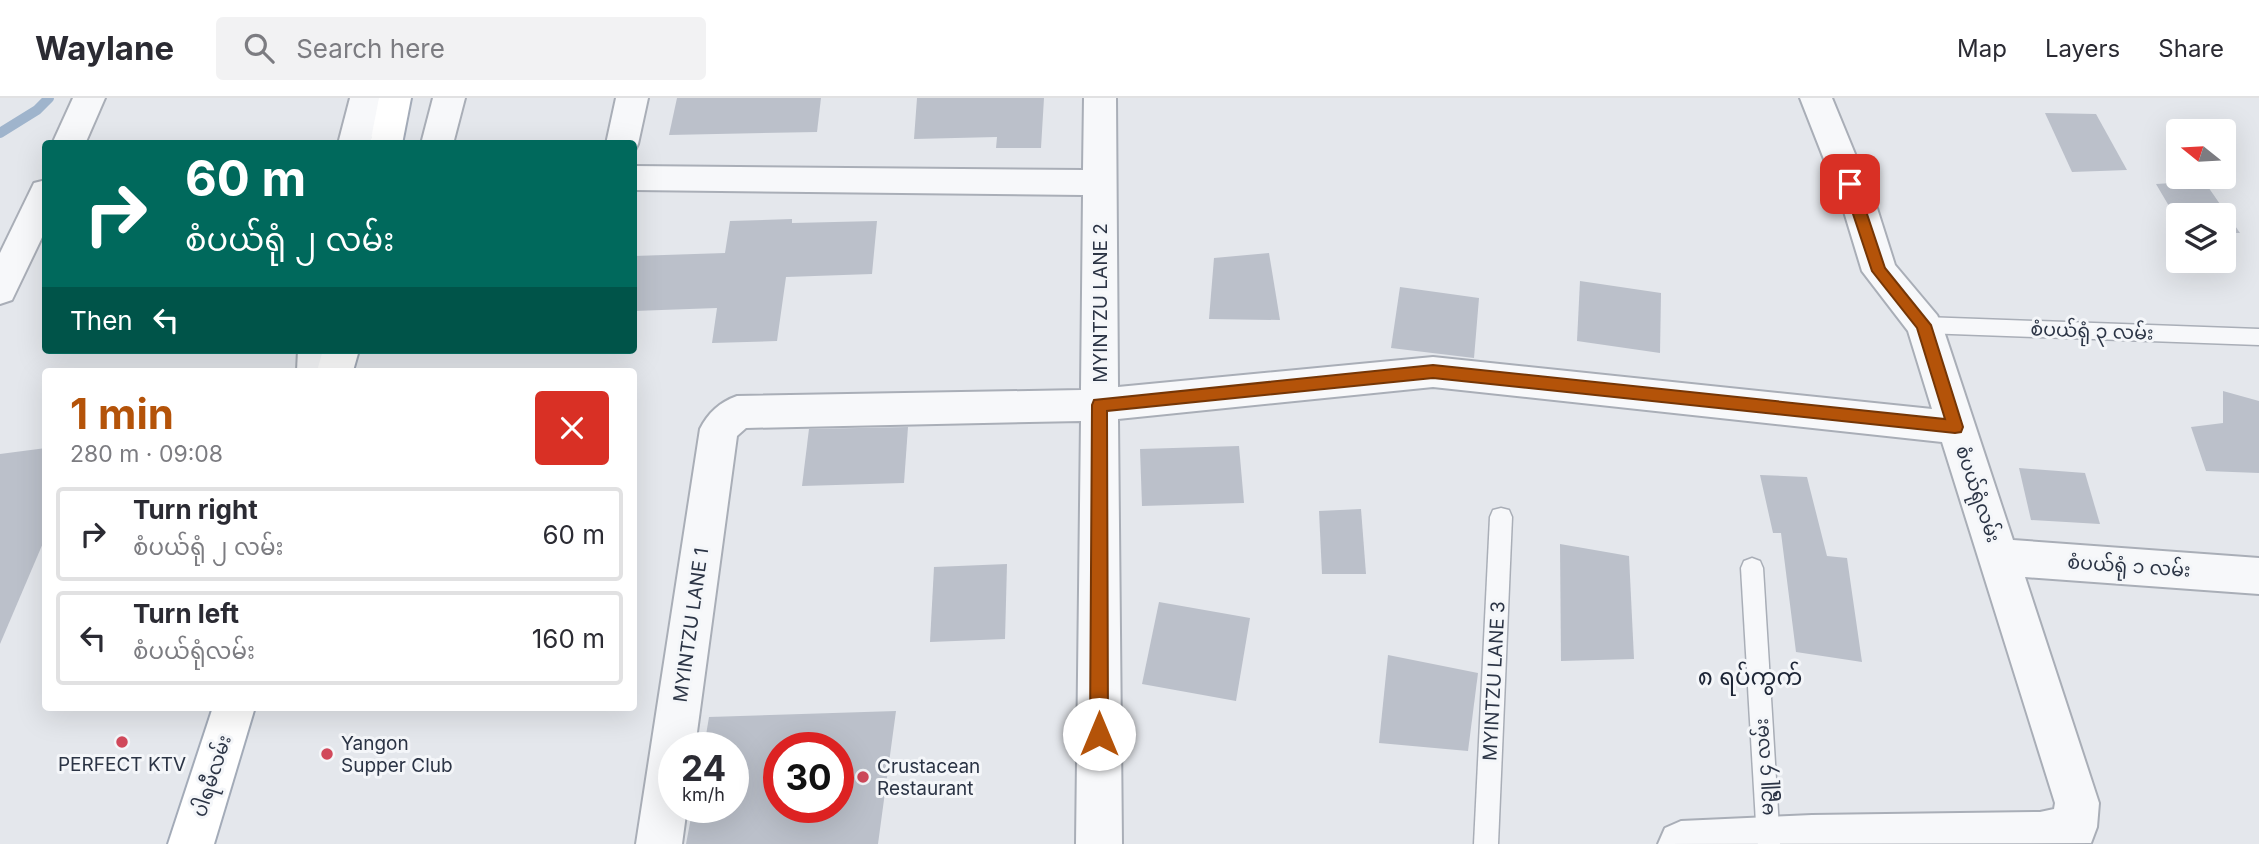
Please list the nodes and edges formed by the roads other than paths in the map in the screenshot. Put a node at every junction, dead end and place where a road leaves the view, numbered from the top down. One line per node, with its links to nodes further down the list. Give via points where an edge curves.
1 (89, 98): 8 (street)
2 (366, 98): 9 (street)
3 (396, 98): 10 (main road)
4 (449, 98): 11 (street)
5 (632, 98): 12 (street)
6 (1100, 98): 14 (street, MYINTZU LANE 2)
7 (1816, 98): 17 (street, စံပယ်ရုံလမ်း, via 1859,205 1879,271)
8 (70, 140)
9 (355, 140)
10 (387, 140)
11 (438, 140)
12 (623, 140)
13 (637, 178): 14 (street)
14 (1100, 183): 19 (street, MYINTZU LANE 2)
15 (42, 201): 16 (street)
16 (0, 290)
17 (1924, 325): 18 (lane, စံပယ်ရုံ ၃ လမ်း); 20 (street, စံပယ်ရုံလမ်း)
18 (2259, 337)
19 (1100, 405): 20 (street, via 1433,372); 28 (street, MYINTZU LANE 1, via 760,410 737,412 719,429); 29 (street, MYINTZU LANE 2)
20 (1955, 427): 22 (street, စံပယ်ရုံလမ်း)
21 (1501, 517): 30 (lane, MYINTZU LANE 3)
22 (1999, 557): 24 (street, စံပယ်ရုံ ၁ လမ်း); 26 (street, စံပယ်ရုံလမ်း, via 2077,803 2075,827 2040,835)
23 (1752, 568): 26 (lane, မဥ္ဇူ ၄ လမ်း)
24 (2259, 576)
25 (233, 711): 27 (main road, ပါရမီလမ်း)
26 (1798, 841): 31 (street)
27 (191, 844)
28 (659, 844)
29 (1099, 844)
30 (1486, 844)
31 (1681, 844)

